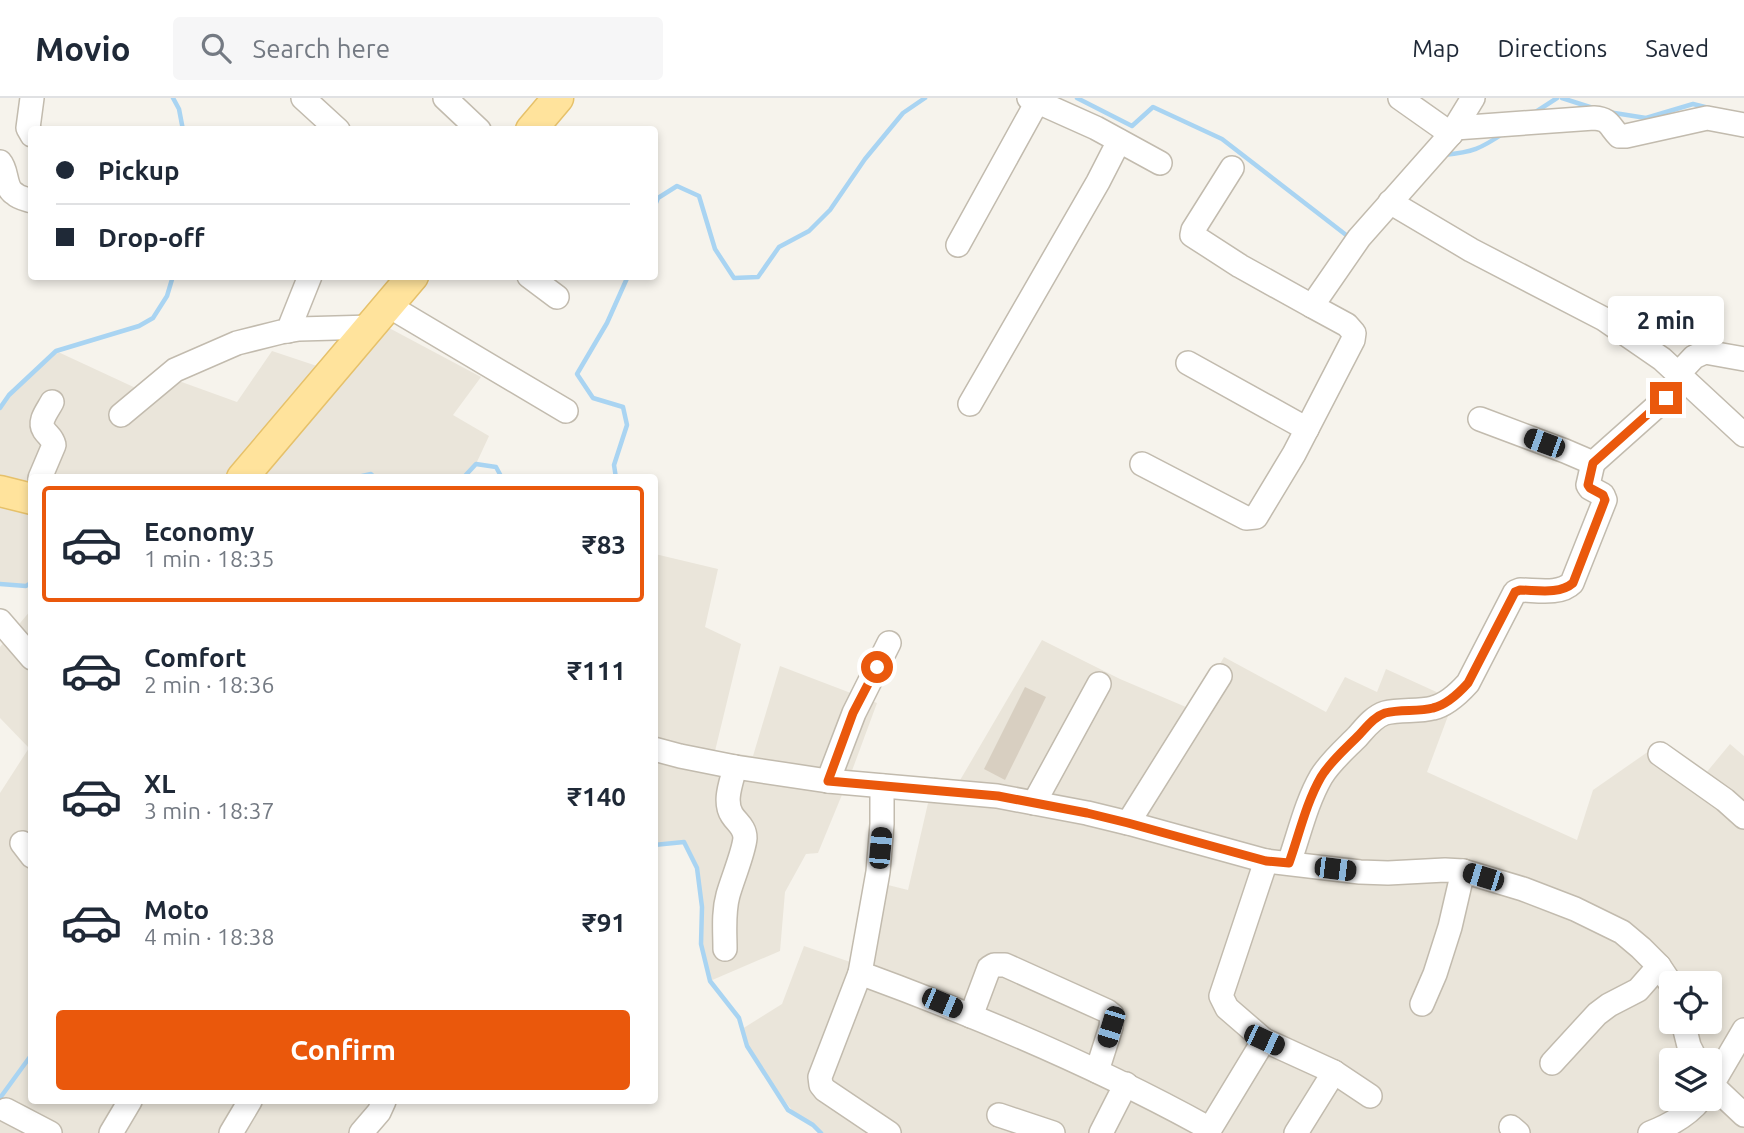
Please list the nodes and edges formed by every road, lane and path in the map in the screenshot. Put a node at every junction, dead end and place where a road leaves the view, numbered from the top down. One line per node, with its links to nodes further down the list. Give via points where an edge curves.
1 (32, 98): 9 (street)
2 (303, 98): 10 (street)
3 (444, 98): 11 (street)
4 (558, 98): 12 (main road)
5 (1400, 98): 13 (street)
6 (1473, 98): 13 (street)
7 (1033, 100): 14 (street); 20 (street)
8 (1744, 125): 13 (street, via 1695,119 1626,136 1601,118)
9 (28, 126)
10 (334, 126)
11 (475, 126)
12 (534, 126)
13 (1453, 131): 19 (street)
14 (1119, 141): 16 (street); 32 (street)
15 (0, 162): 18 (street, via 9,189)
16 (1160, 163)
17 (1232, 168): 25 (street, via 1192,235)
18 (28, 199)
19 (1392, 203): 25 (street, via 1357,241); 30 (street, via 1604,319 1662,359)
20 (958, 245)
21 (308, 280): 27 (street)
22 (410, 280): 26 (main road)
23 (534, 280): 24 (street)
24 (557, 297)
25 (1312, 306): 36 (street, via 1352,328 1354,337)
26 (381, 316): 27 (street); 33 (street); 41 (main road)
27 (288, 331): 34 (street, via 237,343 183,365)
28 (1744, 359): 30 (street, via 1705,352)
29 (1188, 363): 36 (street)
30 (1681, 378): 37 (street); 38 (street)
31 (52, 402): 40 (street, via 41,421 54,445)
32 (970, 404)
33 (566, 411)
34 (121, 415)
35 (1480, 419): 38 (street)
36 (1307, 429): 39 (street, via 1254,518)
37 (1744, 435)
38 (1593, 463): 57 (street, via 1588,485 1605,500 1573,583 1559,590 1515,592 1468,683 1440,706 1391,712 1372,721 1322,776)
39 (1142, 464)
40 (42, 474)
41 (245, 474)
42 (0, 491): 43 (main road)
43 (28, 497)
44 (0, 621): 46 (street)
45 (889, 643): 52 (street, via 853,713)
46 (28, 653)
47 (1220, 676): 56 (street)
48 (1099, 684): 54 (street)
49 (658, 750): 51 (street)
50 (1660, 754): 55 (street)
51 (735, 767): 52 (street); 59 (street, via 729,807 744,829 745,839 727,897)
52 (828, 781): 53 (street)
53 (882, 786): 54 (street); 61 (street, via 878,872)
54 (1034, 803): 56 (street)
55 (1744, 817)
56 (1128, 823): 57 (street)
57 (1278, 862): 58 (street, via 1360,872); 66 (street, via 1222,996 1227,1009)
58 (1463, 871): 60 (street, via 1523,889 1622,932); 63 (street, via 1450,927)
59 (725, 949)
60 (1661, 971)
61 (860, 973): 64 (street); 86 (street, via 820,1082)
62 (1659, 978): 67 (street, via 1609,1005)
63 (1422, 1004)
64 (971, 1016): 69 (street); 69 (street, via 989,968 1005,965 1112,1015)
65 (1744, 1030): 68 (street)
66 (1264, 1040): 70 (street); 81 (street)
67 (1552, 1063)
68 (1722, 1066)
69 (1097, 1071): 71 (street)
70 (1334, 1072): 72 (street); 89 (street)
71 (1126, 1084): 81 (street); 88 (street)
72 (1370, 1096)
73 (1722, 1099): 80 (street)
74 (128, 1104): 83 (street)
75 (248, 1104): 84 (street)
76 (383, 1104): 85 (street)
77 (6, 1110): 82 (street)
78 (1685, 1111): 90 (street)
79 (999, 1115): 87 (street)
80 (1744, 1115)
81 (1209, 1131)
82 (50, 1133)
83 (111, 1133)
84 (231, 1133)
85 (361, 1133)
86 (889, 1133)
87 (1050, 1133)
88 (1101, 1133)
89 (1296, 1133)
90 (1650, 1133)

